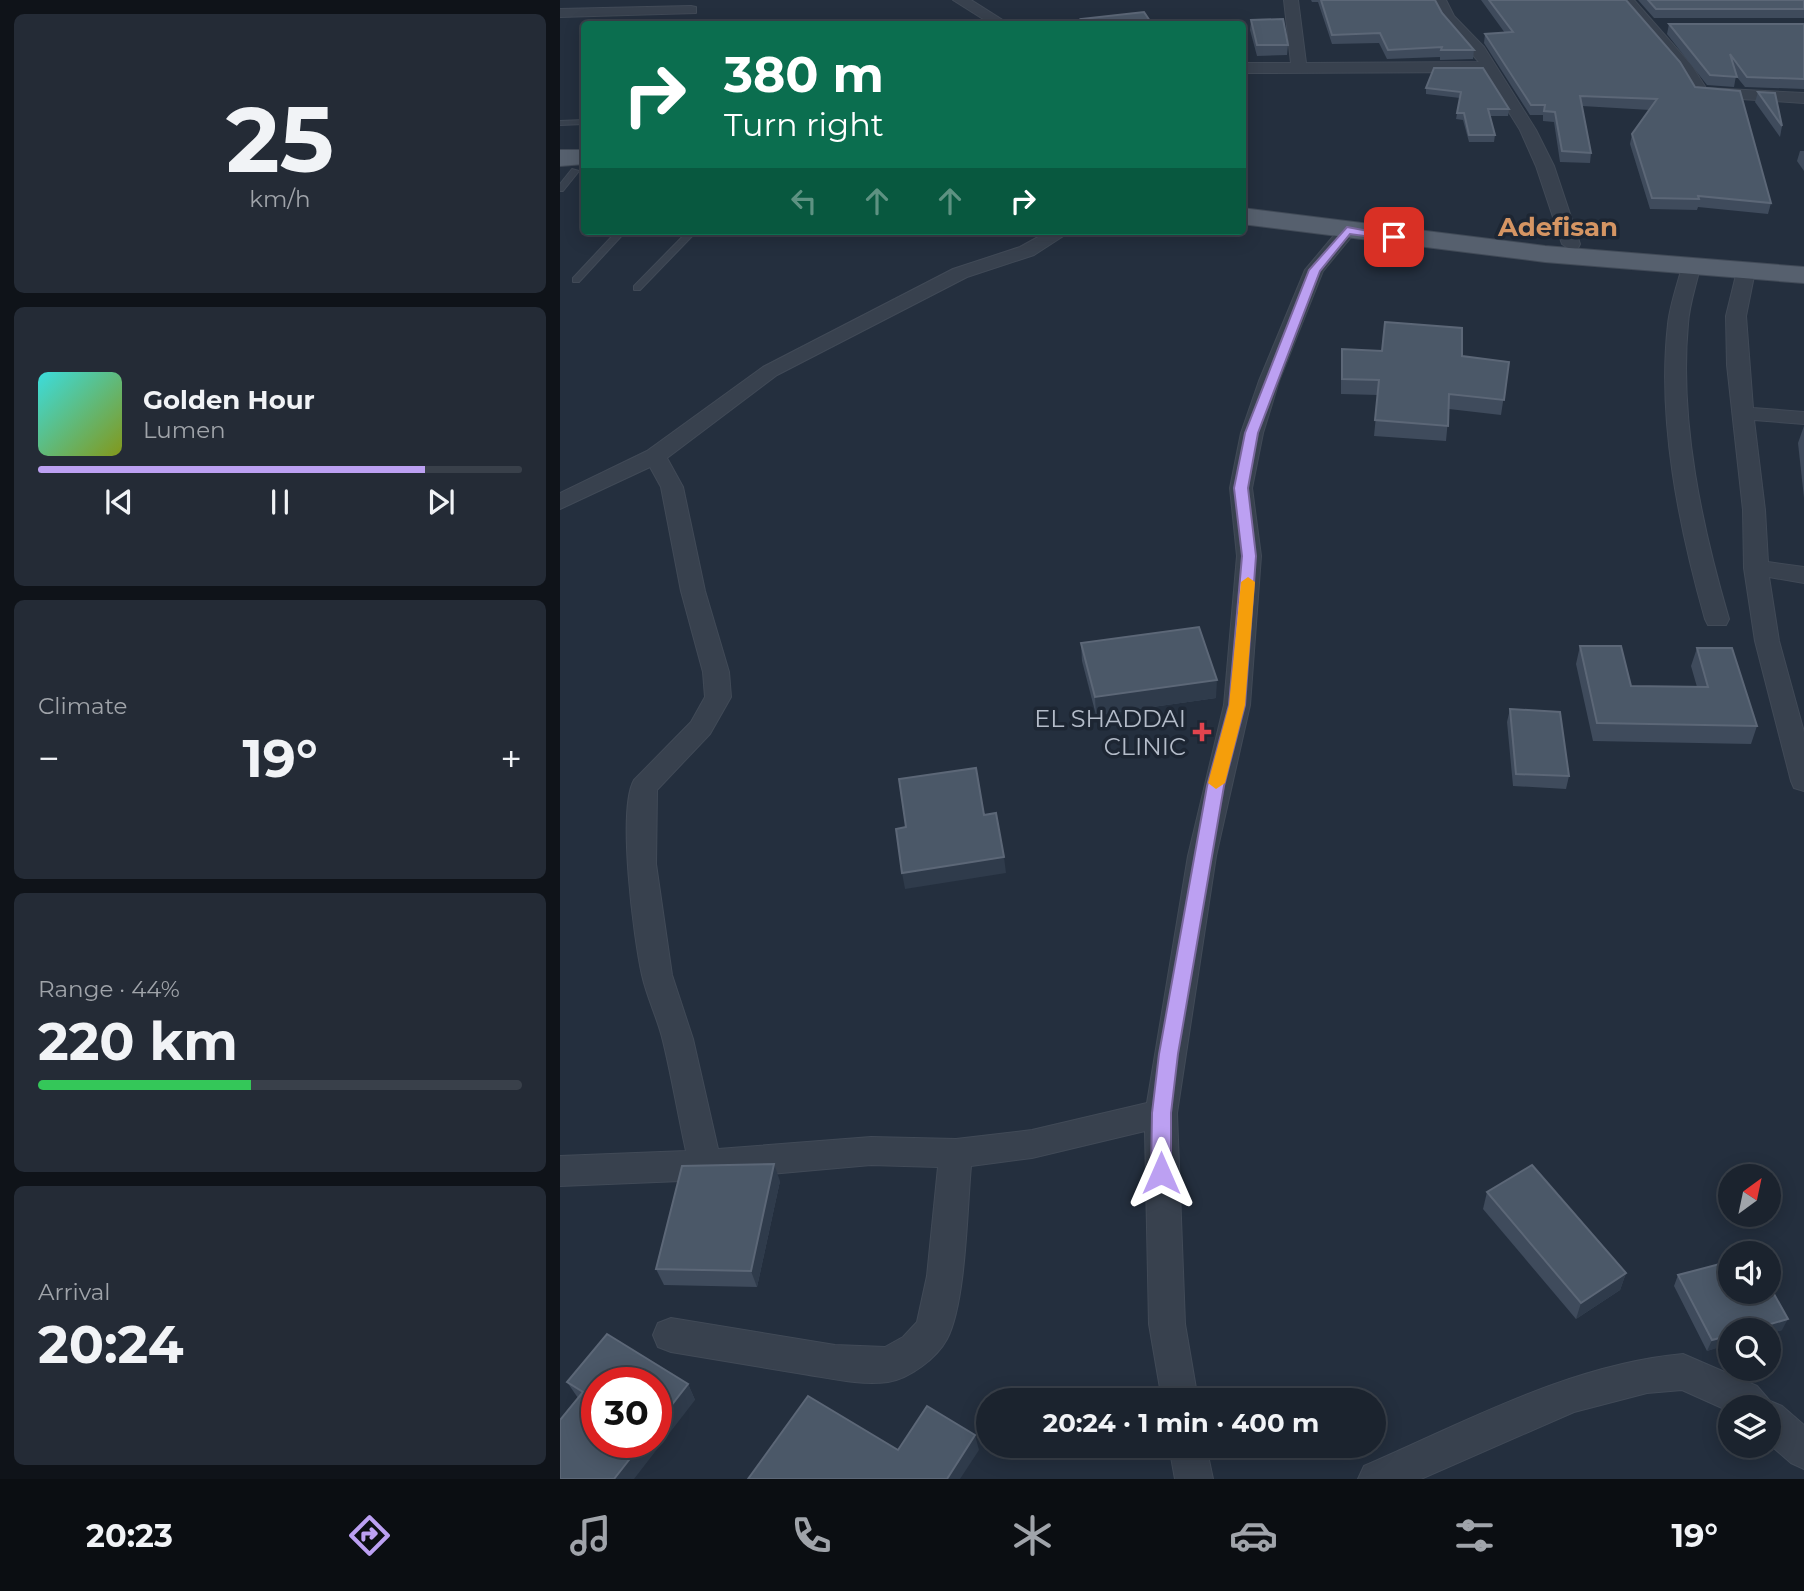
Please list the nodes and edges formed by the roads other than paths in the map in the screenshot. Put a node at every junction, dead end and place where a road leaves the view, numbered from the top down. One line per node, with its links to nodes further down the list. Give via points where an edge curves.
1 (960, 0): 7 (street)
2 (1292, 0): 10 (street)
3 (1439, 0): 11 (street, via 1448,18 1479,50)
4 (1626, 0): 8 (street)
5 (690, 11): 6 (street)
6 (560, 13)
7 (996, 21)
8 (1650, 26): 9 (street); 13 (street, via 1701,93)
9 (1675, 26)
10 (1299, 67): 11 (street); 12 (street)
11 (1486, 67): 22 (street, via 1528,130 1545,166)
12 (1246, 68)
13 (1804, 98)
14 (581, 122): 15 (lane)
15 (560, 123)
16 (1246, 203): 22 (main road)
17 (1246, 217): 18 (main road)
18 (1347, 231): 24 (main road); 37 (street, via 1314,270 1252,433 1241,488 1249,556 1237,705 1202,856)
19 (618, 235): 27 (lane)
20 (689, 235): 28 (lane)
21 (1055, 235): 31 (street, via 1027,251 960,273 770,371)
22 (1570, 244): 23 (main road)
23 (1804, 258)
24 (1691, 268): 25 (main road); 35 (street, via 1678,322 1675,388 1695,542)
25 (1746, 271): 26 (main road); 29 (street, via 1735,316)
26 (1804, 275)
27 (576, 280)
28 (637, 288)
29 (1741, 413): 30 (street); 33 (street, via 1754,510)
30 (1804, 418)
31 (655, 456): 32 (street); 39 (street, via 672,487 718,697 701,728 644,787 642,824 642,864 657,975 678,1039)
32 (560, 502)
33 (1756, 568): 34 (street); 36 (street, via 1767,641)
34 (1804, 575)
35 (1717, 619)
36 (1804, 781)
37 (1161, 1113): 38 (street, via 1032,1144); 42 (street, via 1167,1324)
38 (956, 1153): 39 (street, via 871,1151); 41 (street, via 944,1276 933,1330 916,1349 888,1365 835,1362)
39 (705, 1165): 40 (street)
40 (560, 1171)
41 (671, 1335)
42 (1178, 1388)
43 (1735, 1395): 48 (street, via 1683,1372 1647,1375 1572,1395)
44 (1781, 1430): 45 (street)
45 (1804, 1450)
46 (1190, 1458): 47 (street)
47 (1194, 1479)
48 (1377, 1479)

